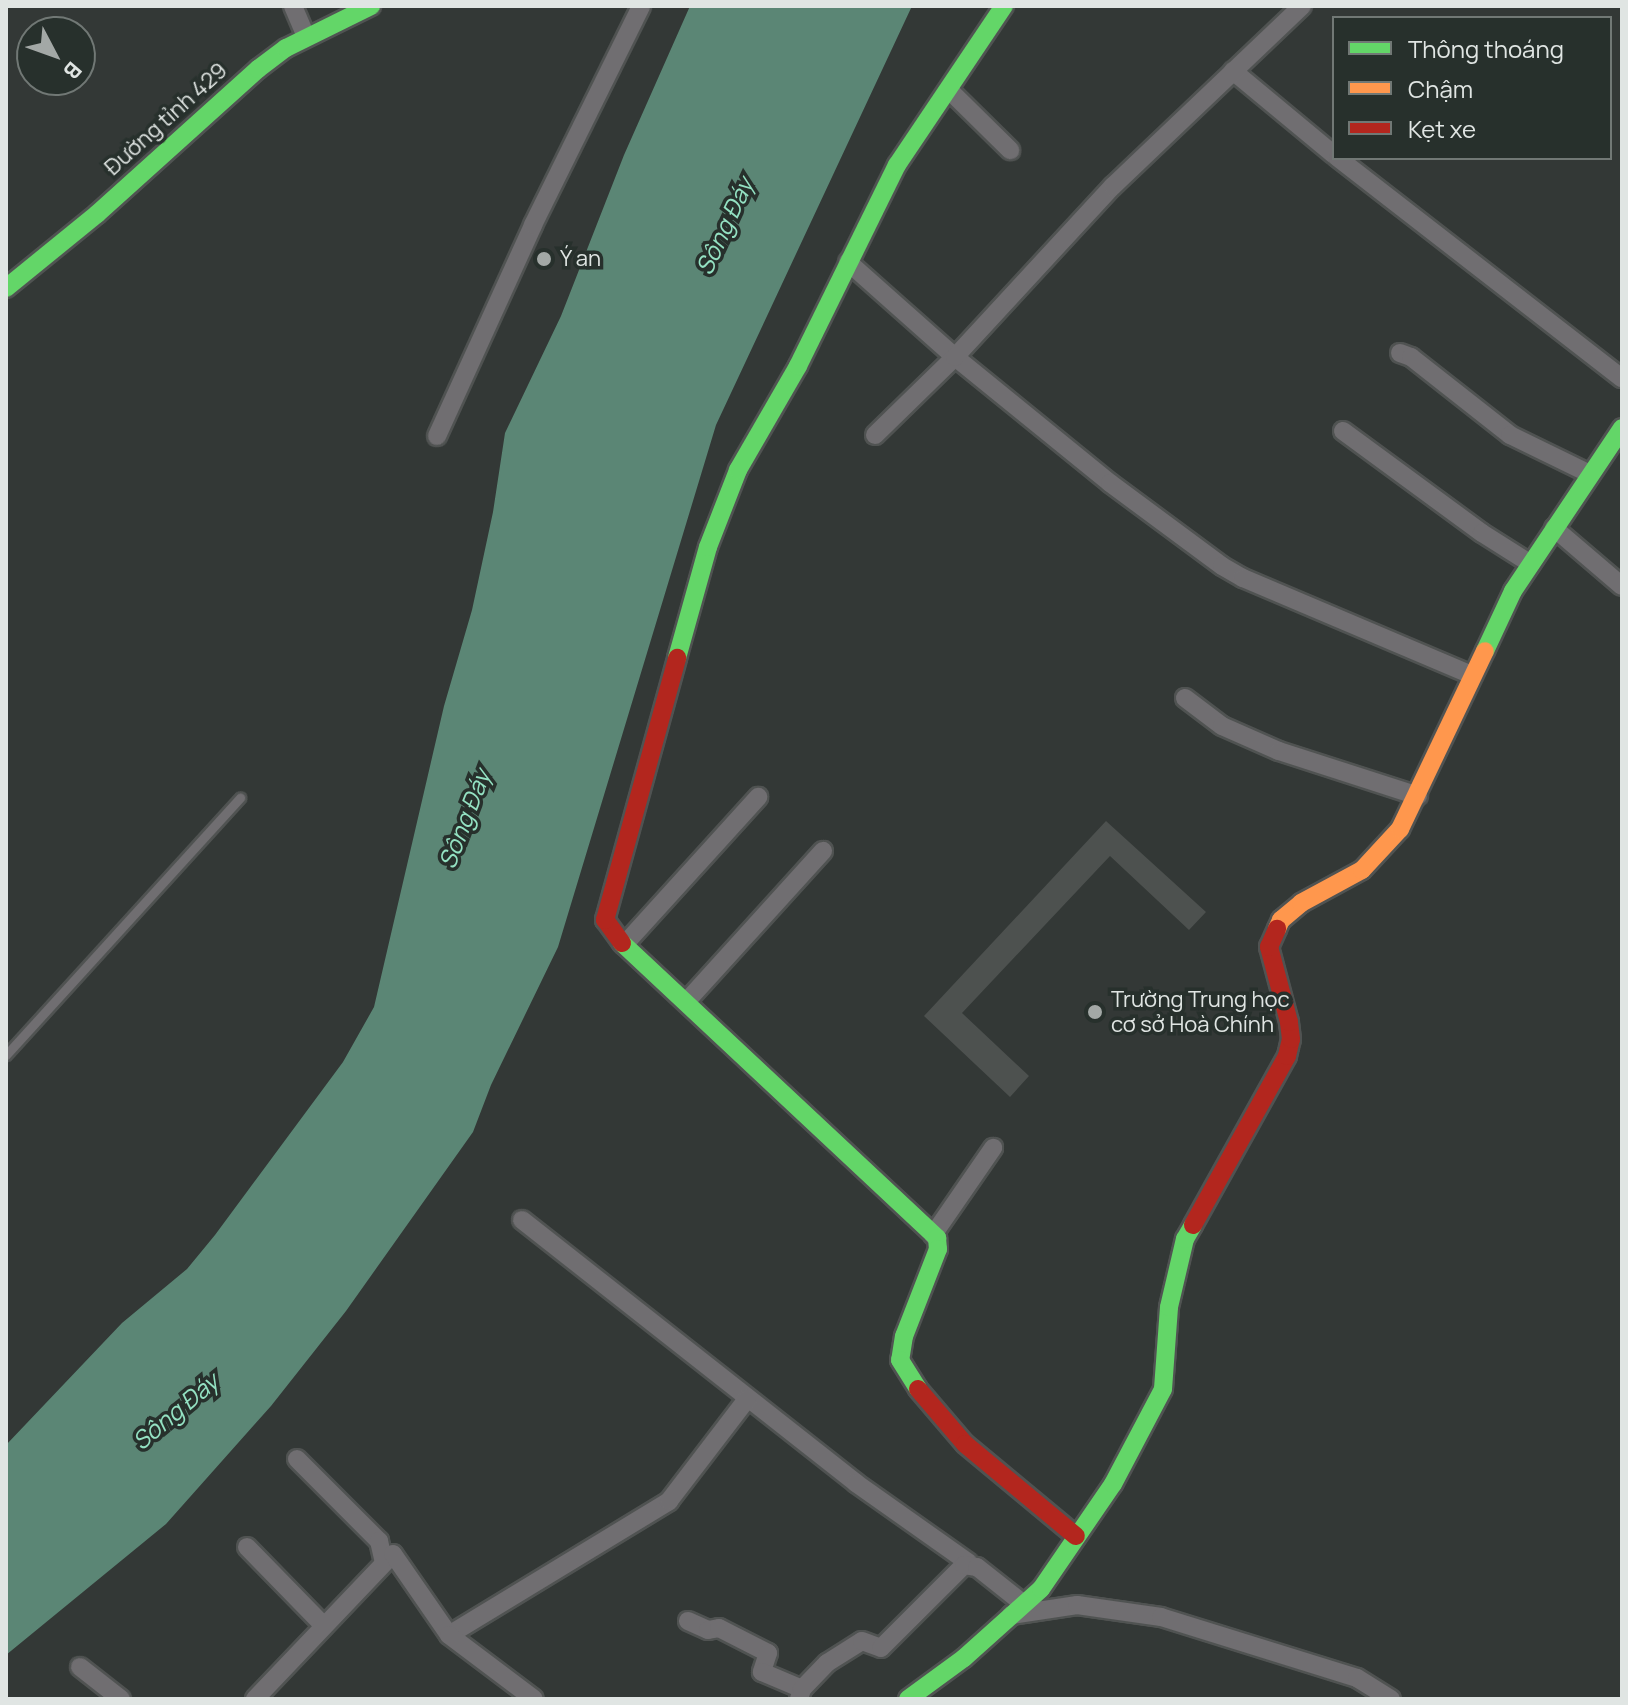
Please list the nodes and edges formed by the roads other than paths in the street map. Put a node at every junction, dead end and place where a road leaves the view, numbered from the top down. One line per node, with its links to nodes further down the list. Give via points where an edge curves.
1 (293, 6): 6 (street)
2 (371, 6): 6 (street, Đường tỉnh 429)
3 (641, 6): 20 (street)
4 (1004, 6): 8 (street)
5 (1295, 8): 7 (street)
6 (306, 37): 13 (street, Đường tỉnh 429, via 217,102 97,214)
7 (1233, 71): 10 (street); 15 (street, via 1113,186)
8 (949, 90): 9 (street); 12 (street, via 897,165)
9 (1010, 150)
10 (1332, 153)
11 (1341, 160): 16 (street)
12 (848, 262): 15 (street); 31 (street, via 798,366 738,470 708,547 605,915 606,925)
13 (6, 288)
14 (1400, 353): 21 (street, via 1510,435)
15 (955, 357): 19 (street); 25 (street, via 1140,506 1243,578)
16 (1622, 378)
17 (1622, 428): 21 (street)
18 (1343, 431): 23 (street)
19 (875, 435)
20 (437, 436)
21 (1590, 474): 22 (street)
22 (1554, 528): 23 (street); 24 (street)
23 (1531, 564): 25 (street)
24 (1622, 586)
25 (1472, 675): 27 (street)
26 (1185, 698): 27 (street, via 1222,726 1279,751)
27 (1418, 796): 39 (street, via 1400,829 1362,870 1281,920 1269,947 1289,1022 1287,1056 1185,1239 1169,1307 1163,1389 1151,1417)
28 (758, 797): 31 (street)
29 (240, 798): 33 (lane)
30 (823, 851): 32 (street)
31 (624, 945): 32 (street)
32 (686, 1002): 36 (street)
33 (6, 1055)
34 (993, 1148): 36 (street)
35 (522, 1220): 37 (street)
36 (933, 1235): 39 (street, via 938,1249 904,1336 900,1360 908,1378 965,1444)
37 (747, 1399): 42 (street); 47 (street, via 669,1501)
38 (297, 1459): 41 (street, via 379,1541)
39 (1076, 1536): 43 (street)
40 (247, 1547): 46 (street)
41 (384, 1562): 46 (street); 47 (street, via 393,1554)
42 (969, 1563): 43 (street); 49 (street, via 881,1648 862,1641 827,1663)
43 (1025, 1605): 44 (street)
44 (1009, 1616): 53 (street); 54 (street, via 1077,1605 1161,1617 1357,1678)
45 (688, 1621): 49 (street, via 708,1630 719,1628 768,1653 762,1672)
46 (324, 1626): 51 (street)
47 (449, 1635): 52 (street)
48 (80, 1667): 50 (street)
49 (800, 1694)
50 (121, 1699)
51 (255, 1699)
52 (534, 1699)
53 (908, 1699)
54 (1391, 1699)

